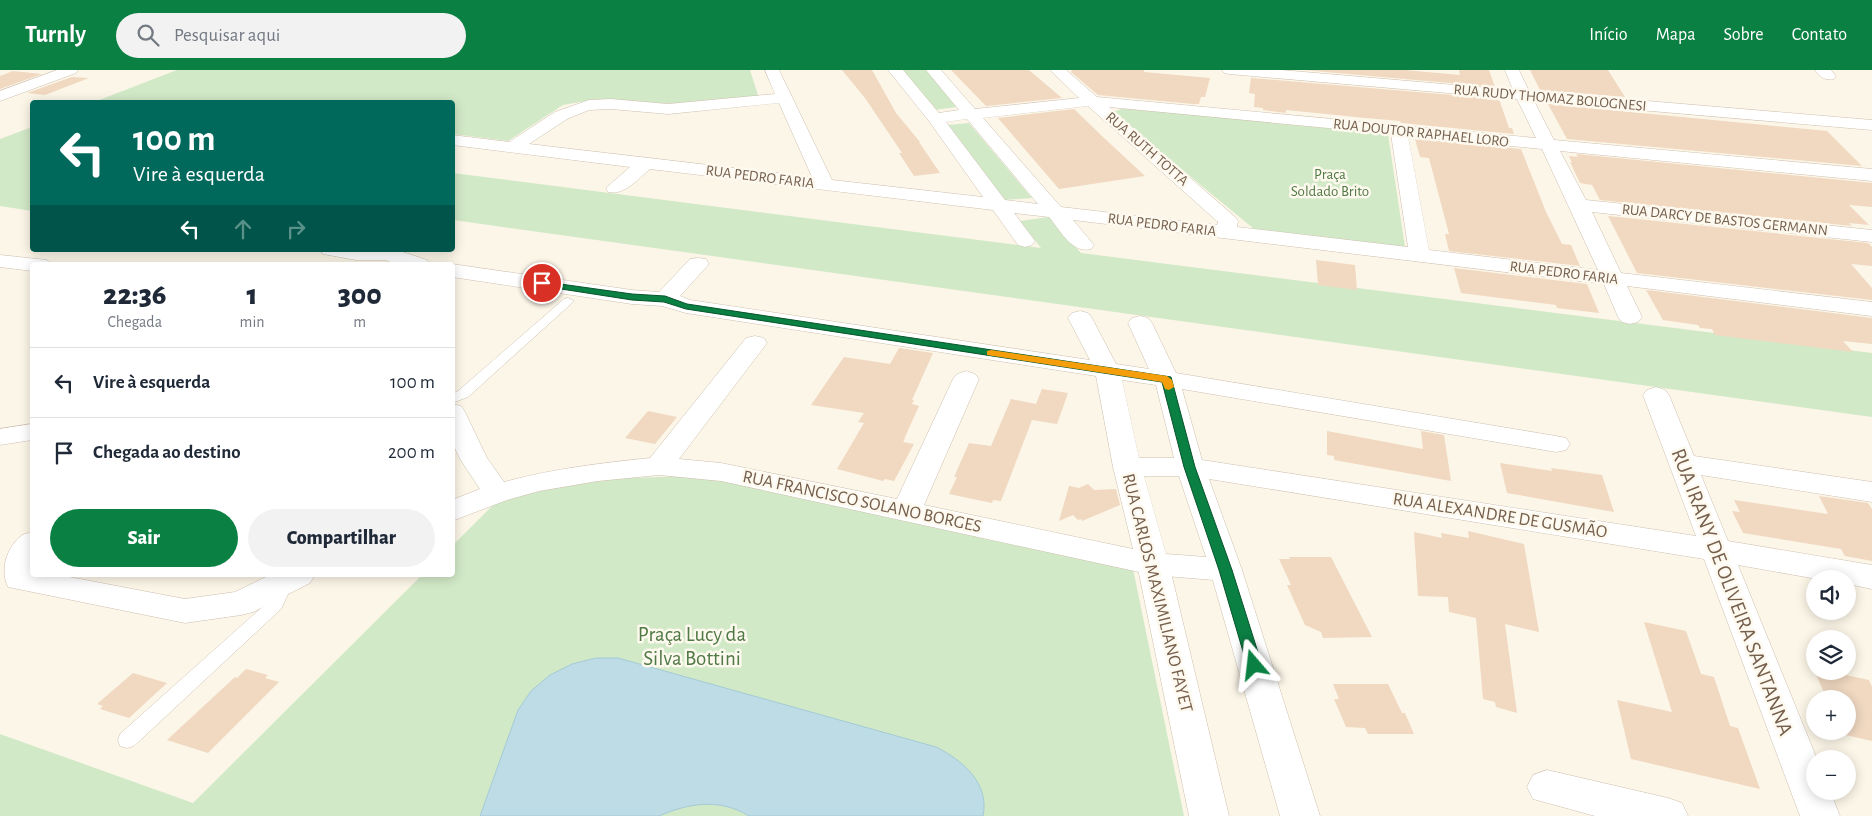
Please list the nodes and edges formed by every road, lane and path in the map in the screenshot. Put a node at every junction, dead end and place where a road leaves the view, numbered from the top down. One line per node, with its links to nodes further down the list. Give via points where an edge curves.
1 (72, 70): 9 (street)
2 (772, 70): 10 (street)
3 (895, 70): 14 (street)
4 (933, 70): 13 (street)
5 (1057, 70): 11 (street, RUA RUTH TOTTA)
6 (1230, 70): 8 (street, RUA RUDY THOMAZ BOLOGNESI); 12 (street)
7 (1512, 70): 8 (street)
8 (1522, 95): 15 (street, RUA RUDY THOMAZ BOLOGNESI); 18 (street)
9 (0, 96)
10 (786, 98): 19 (street, via 665,109 616,104 579,107); 22 (street)
11 (1092, 101): 12 (street, RUA DOUTOR RAPHAEL LORO); 13 (street, RUA DOUTOR RAPHAEL LORO); 27 (street, RUA RUTH TOTTA, via 1228,221)
12 (1226, 114): 16 (street, RUA DOUTOR RAPHAEL LORO)
13 (971, 115): 14 (street, RUA DOUTOR RAPHAEL LORO); 26 (street)
14 (935, 118): 24 (street)
15 (1872, 125)
16 (1399, 130): 18 (street, RUA DOUTOR RAPHAEL LORO); 33 (street)
17 (455, 140): 19 (street, RUA PEDRO FARIA)
18 (1549, 145): 21 (street, RUA DOUTOR RAPHAEL LORO); 25 (street)
19 (513, 147): 20 (street, RUA PEDRO FARIA)
20 (646, 163): 22 (street, RUA PEDRO FARIA); 23 (street)
21 (1872, 176)
22 (825, 184): 24 (street, RUA PEDRO FARIA)
23 (615, 188)
24 (999, 205): 26 (street, RUA PEDRO FARIA); 29 (street)
25 (1579, 205): 28 (street, RUA DARCY DE BASTOS GERMANN); 39 (street)
26 (1055, 212): 27 (street, RUA PEDRO FARIA); 30 (street)
27 (1226, 232): 33 (street, RUA PEDRO FARIA)
28 (1872, 236)
29 (1025, 241)
30 (1084, 245)
31 (343, 252): 32 (street)
32 (392, 252): 35 (street)
33 (1420, 256): 39 (street, RUA PEDRO FARIA)
34 (0, 261): 36 (street)
35 (406, 262)
36 (30, 264)
37 (698, 264): 40 (street)
38 (455, 270): 40 (street)
39 (1611, 278): 42 (street, RUA PEDRO FARIA); 43 (street)
40 (665, 299): 47 (street, via 686,306)
41 (568, 300): 51 (lane, via 464,394)
42 (1872, 309)
43 (1630, 317)
44 (1080, 318): 47 (street, RUA CARLOS MAXIMILIANO FAYET)
45 (1140, 323): 49 (street)
46 (755, 343): 57 (street)
47 (1107, 370): 49 (street); 58 (street, RUA CARLOS MAXIMILIANO FAYET)
48 (966, 379): 63 (street)
49 (1167, 380): 55 (street); 59 (street)
50 (1656, 395): 56 (street, RUA IRANY DE OLIVEIRA SANTANNA)
51 (455, 398)
52 (455, 418): 61 (street, via 474,459)
53 (30, 432): 54 (street)
54 (0, 437)
55 (1556, 444)
56 (1682, 463): 60 (street); 65 (street, RUA IRANY DE OLIVEIRA SANTANNA)
57 (659, 466): 61 (street, RUA FRANCISCO SOLANO BORGES, via 598,472); 63 (street, RUA FRANCISCO SOLANO BORGES, via 721,472)
58 (1127, 467): 59 (street, RUA ALEXANDRE DE GUSMÃO); 66 (street, RUA CARLOS MAXIMILIANO FAYET)
59 (1190, 467): 65 (street, RUA ALEXANDRE DE GUSMÃO); 67 (street)
60 (1872, 492)
61 (496, 493): 62 (street, RUA FRANCISCO SOLANO BORGES)
62 (455, 510)
63 (906, 511): 66 (street, RUA FRANCISCO SOLANO BORGES)
64 (30, 546): 68 (street, via 21,558 19,579 185,611 241,603)
65 (1715, 550): 69 (street, RUA ALEXANDRE DE GUSMÃO); 75 (street, RUA IRANY DE OLIVEIRA SANTANNA)
66 (1154, 564): 67 (street, RUA FRANCISCO SOLANO BORGES); 72 (street, RUA CARLOS MAXIMILIANO FAYET)
67 (1226, 570): 73 (street)
68 (292, 577): 70 (lane, via 275,605)
69 (1872, 577)
70 (127, 740)
71 (1547, 787): 74 (street)
72 (1209, 816)
73 (1300, 816)
74 (1668, 816)
75 (1820, 816)

